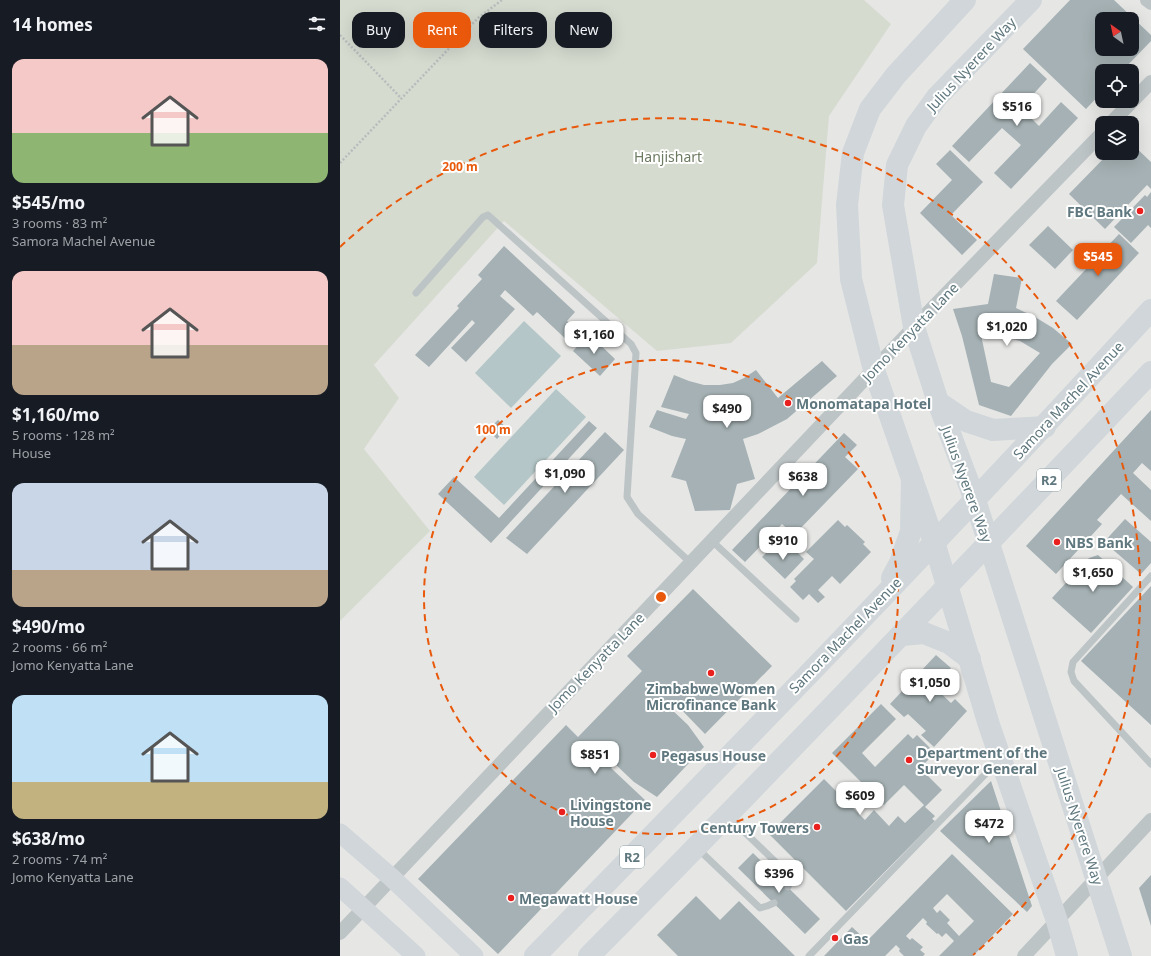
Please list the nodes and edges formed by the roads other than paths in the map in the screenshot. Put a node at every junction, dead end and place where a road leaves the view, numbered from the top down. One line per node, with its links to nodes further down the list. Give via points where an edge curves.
1 (965, 0): 11 (main road, via 896,75 870,109 853,153 847,205 851,279)
2 (1032, 0): 10 (main road, Julius Nyerere Way, via 937,97 916,126 897,166 893,205)
3 (1147, 0): 4 (street)
4 (1151, 3)
5 (1151, 82): 6 (street)
6 (1118, 116)
7 (1095, 139): 10 (street, Jomo Kenyatta Lane)
8 (416, 293): 20 (lane, via 483,217 488,215 632,344 636,353 627,498 638,514)
9 (1151, 310): 14 (main road, Samora Machel Avenue / R2)
10 (914, 327): 11 (street, Jomo Kenyatta Lane); 13 (main road, Julius Nyerere Way)
11 (874, 370): 15 (main road); 17 (street, Jomo Kenyatta Lane)
12 (1151, 372): 19 (main road, R2)
13 (938, 402): 14 (main road, via 966,421 992,430); 16 (main road, Julius Nyerere Way)
14 (1045, 427): 16 (main road, Samora Machel Avenue / R2)
15 (912, 478): 18 (main road); 23 (main road, via 911,530 900,563)
16 (975, 500): 18 (main road, Samora Machel Avenue / R2); 19 (main road, Julius Nyerere Way)
17 (712, 541): 20 (street, Jomo Kenyatta Lane); 24 (lane)
18 (934, 542): 22 (main road); 23 (main road, Samora Machel Avenue / R2)
19 (989, 544): 22 (main road, R2); 33 (main road, Julius Nyerere Way)
20 (691, 563): 34 (street, Jomo Kenyatta Lane)
21 (1151, 576): 28 (lane, via 1073,662 1071,672 1074,681)
22 (948, 587): 25 (main road, R2); 26 (main road)
23 (880, 598): 43 (main road, Samora Machel Avenue / R2)
24 (796, 619)
25 (902, 635): 26 (main road, via 924,633 949,643); 29 (main road, R2)
26 (970, 659): 27 (main road)
27 (1001, 758): 39 (main road); 45 (lane)
28 (1151, 764)
29 (726, 815): 32 (main road, R2); 36 (lane, via 790,876)
30 (1151, 820): 33 (street)
31 (340, 833): 34 (main road)
32 (696, 848): 37 (lane, via 760,908); 44 (main road, R2)
33 (1096, 877): 39 (street); 48 (main road, Julius Nyerere Way)
34 (392, 878): 38 (street, Jomo Kenyatta Lane); 42 (main road)
35 (340, 887): 38 (main road)
36 (788, 887)
37 (774, 903)
38 (363, 908): 40 (street, Jomo Kenyatta Lane); 41 (main road)
39 (1057, 921): 46 (street); 47 (main road)
40 (340, 933)
41 (416, 956)
42 (474, 956)
43 (535, 956)
44 (589, 956)
45 (809, 956)
46 (1024, 956)
47 (1067, 956)
48 (1121, 956)

